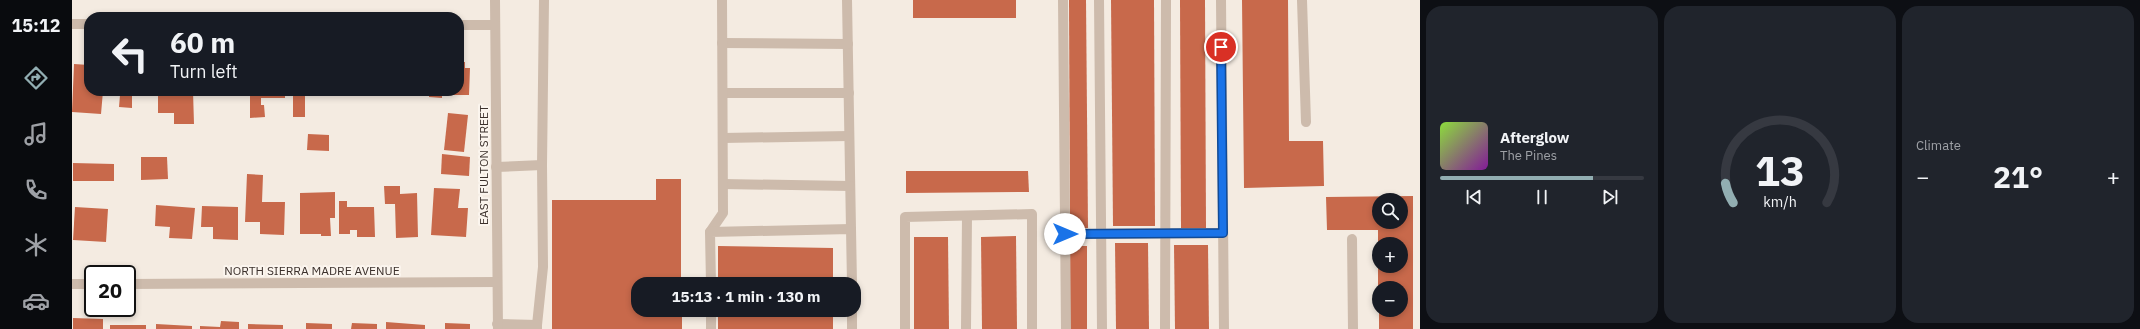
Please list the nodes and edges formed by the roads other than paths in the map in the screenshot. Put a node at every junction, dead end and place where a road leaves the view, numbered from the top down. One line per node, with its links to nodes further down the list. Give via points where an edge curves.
1 (495, 0): 13 (street, EAST FULTON STREET)
2 (544, 0): 21 (street)
3 (722, 0): 14 (street)
4 (847, 0): 15 (street)
5 (1063, 0): 29 (street)
6 (1100, 0): 30 (street)
7 (1166, 0): 31 (street)
8 (1221, 0): 28 (street)
9 (1302, 0): 18 (street)
10 (72, 24): 11 (street)
11 (84, 24)
12 (464, 25): 13 (street)
13 (495, 25): 22 (street, EAST FULTON STREET)
14 (722, 44): 15 (street); 16 (street)
15 (848, 44): 17 (street)
16 (722, 93): 17 (street); 20 (street)
17 (849, 93): 19 (street)
18 (1306, 122)
19 (849, 136): 20 (street); 24 (street)
20 (723, 138): 23 (street)
21 (542, 166): 22 (street); 42 (street, via 543,268)
22 (496, 167): 35 (street, EAST FULTON STREET)
23 (723, 184): 24 (street); 27 (street, via 723,213)
24 (850, 186): 26 (street)
25 (967, 216): 45 (street, via 905,217); 46 (street); 47 (street, via 1032,214)
26 (851, 229): 27 (street); 34 (street)
27 (710, 232): 33 (street)
28 (1223, 233): 31 (street); 51 (street)
29 (1065, 234): 30 (street); 48 (street)
30 (1102, 234): 31 (street); 49 (street)
31 (1165, 234): 50 (street)
32 (1352, 239): 52 (street)
33 (711, 277)
34 (852, 277)
35 (497, 282): 38 (street, NORTH SIERRA MADRE AVENUE); 41 (street, EAST FULTON STREET)
36 (72, 284): 37 (street)
37 (84, 284)
38 (136, 284)
39 (711, 317): 43 (street)
40 (852, 317): 44 (street)
41 (498, 326): 42 (street)
42 (537, 327)
43 (711, 329)
44 (852, 329)
45 (905, 329)
46 (966, 329)
47 (1032, 329)
48 (1066, 329)
49 (1102, 329)
50 (1165, 329)
51 (1224, 329)
52 (1353, 329)

